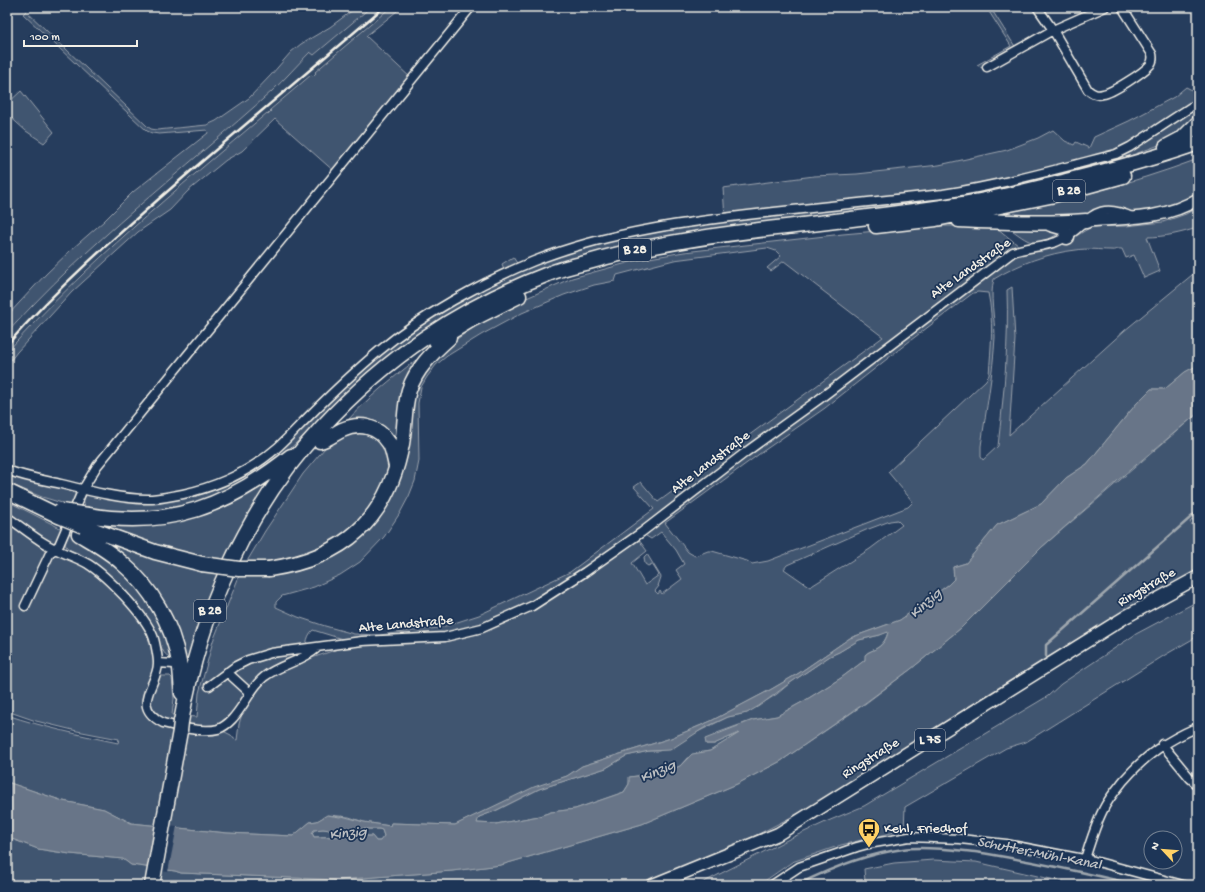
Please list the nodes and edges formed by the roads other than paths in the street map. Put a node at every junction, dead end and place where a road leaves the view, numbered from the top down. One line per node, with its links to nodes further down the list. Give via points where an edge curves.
1 (471, 7): 22 (street, via 97,466)
2 (1037, 7): 5 (street)
3 (1105, 7): 5 (street)
4 (1122, 7): 5 (street, via 1152,54 1153,61 1125,83 1102,95 1088,90)
5 (1053, 30): 6 (street)
6 (987, 67)
7 (1192, 107): 22 (street, via 1116,154 975,189 673,226 607,239 536,260 473,289 380,350 278,447 241,474 204,489 152,499 129,498)
8 (1198, 123): 11 (highway, via 1183,138)
9 (1198, 143): 11 (highway, B 28)
10 (1198, 151): 13 (highway, B 28, via 1149,169 1050,196)
11 (1134, 164): 19 (highway, B 28, via 968,204 686,240 619,253 550,273 494,297 428,335 369,380)
12 (1198, 199): 14 (street, via 1166,214 1135,219)
13 (936, 219): 15 (highway); 17 (highway, B 28, via 672,250 622,261 552,282)
14 (1086, 221): 15 (highway); 16 (street, Alte Landstraße)
15 (1051, 224): 16 (highway, via 1065,228)
16 (1066, 237): 30 (street, Alte Landstraße, via 1055,242 1024,248 1000,260 642,532 532,606 482,628 445,637 362,641)
17 (471, 320): 18 (highway, B 28, via 401,365); 20 (highway, via 432,354 417,372 408,391 402,444)
18 (320, 441): 20 (highway, B 28, via 352,426 361,425 375,429 389,443); 36 (highway, B 28, via 268,514 241,561 218,615)
19 (306, 444): 26 (highway, via 254,484 205,507 166,516); 36 (highway, B 28, via 253,520 225,575 209,612 190,676)
20 (396, 469): 26 (highway, bridge, via 385,498 350,538 333,549 292,565 269,569 239,569 202,564 155,552)
21 (7, 470): 22 (street, via 38,480)
22 (83, 489): 27 (street, via 59,545)
23 (7, 491): 24 (highway)
24 (56, 515): 26 (highway, bridge); 26 (highway)
25 (7, 516): 27 (street)
26 (83, 525): 32 (highway, via 104,549 138,578 152,596 165,619)
27 (54, 549): 29 (street); 31 (street, via 102,574 125,597 153,636)
28 (1198, 577): 44 (main road, Ringstraße / L 75, via 1127,616 778,834)
29 (25, 606)
30 (318, 647): 33 (street, Alte Landstraße, via 271,653 248,660); 35 (street, via 264,677)
31 (158, 663): 32 (street); 35 (street, via 147,703 148,710 163,724 218,729 233,719)
32 (180, 663): 36 (highway)
33 (227, 672): 34 (street, Alte Landstraße); 35 (street)
34 (209, 686)
35 (250, 693)
36 (184, 724): 39 (highway, B 28)
37 (1198, 727): 38 (street)
38 (1162, 744): 40 (street); 41 (street, via 1138,765 1114,793 1096,824)
39 (180, 751): 42 (highway, B 28); 43 (highway, B 28)
40 (1198, 785)
41 (1085, 859): 45 (street, via 1006,844 909,837 868,844 842,852 800,867); 46 (street)
42 (152, 885)
43 (159, 885)
44 (653, 885)
45 (772, 885)
46 (1183, 885)

